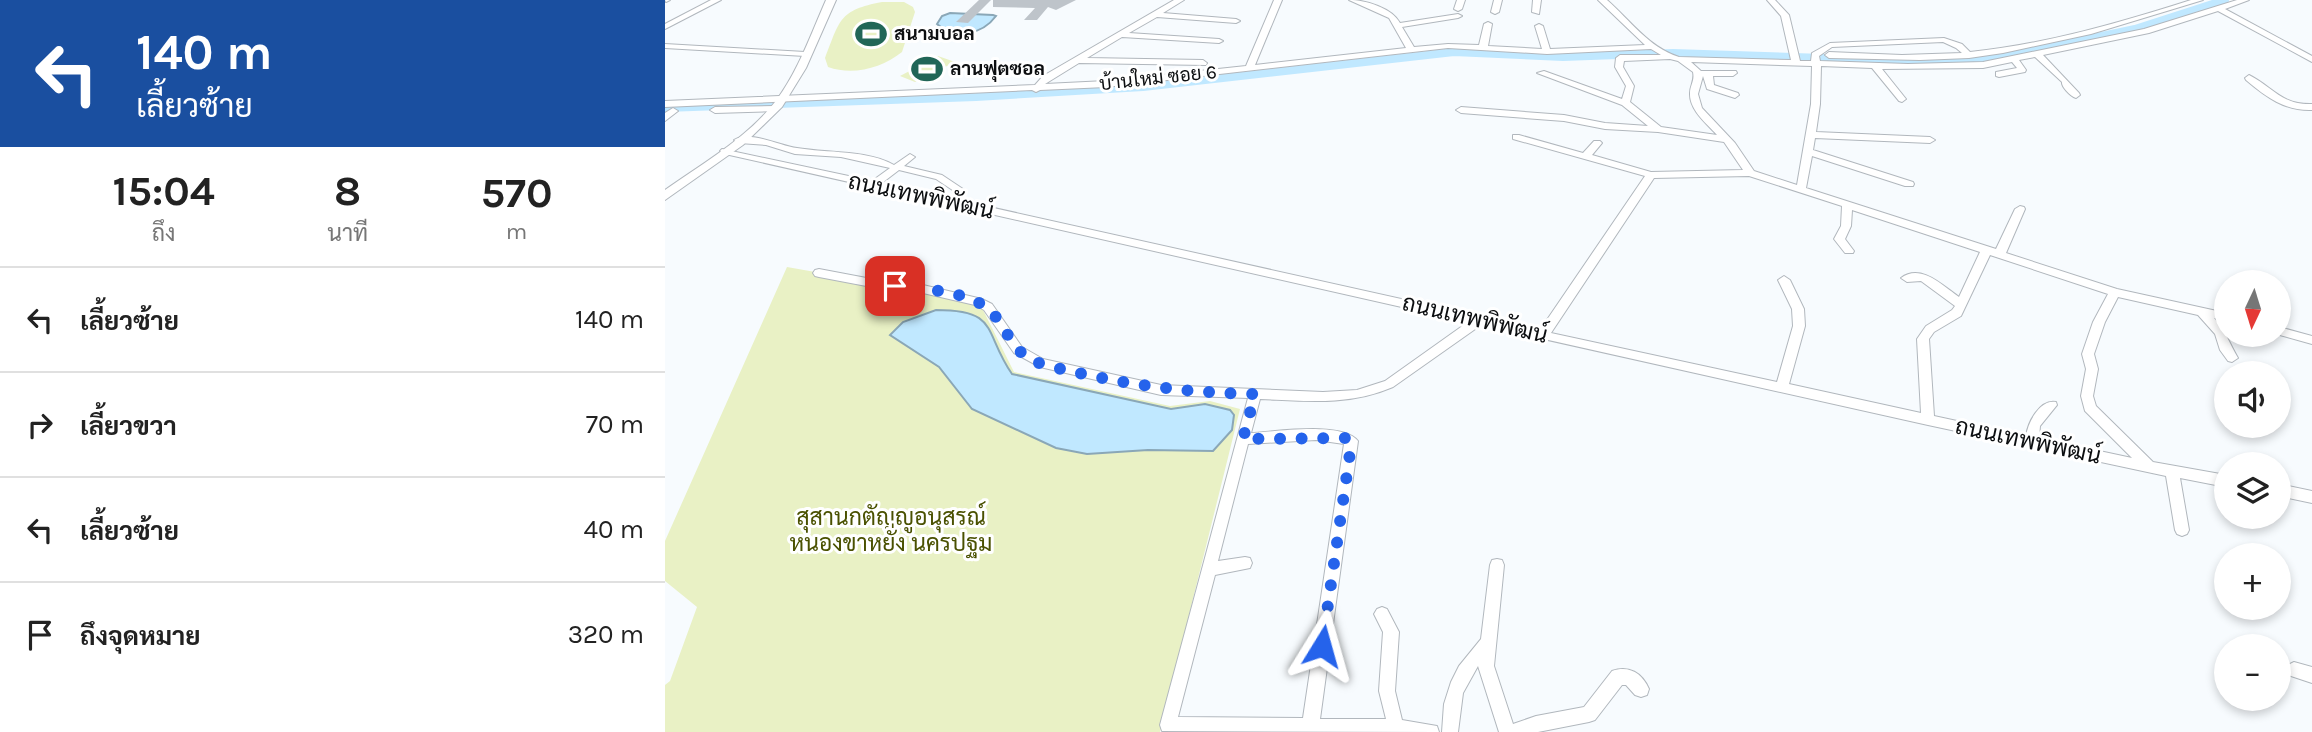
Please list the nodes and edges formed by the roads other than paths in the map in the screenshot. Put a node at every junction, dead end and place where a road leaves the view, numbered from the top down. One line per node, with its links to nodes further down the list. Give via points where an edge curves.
1 (717, 0): 21 (street)
2 (831, 0): 28 (main road)
3 (1180, 0): 16 (street)
4 (1278, 0): 39 (street)
5 (1353, 0): 19 (street, via 1389,15)
6 (1498, 0): 14 (street)
7 (1537, 0): 15 (street)
8 (1772, 0): 32 (street, via 1785,15)
9 (2199, 0): 30 (street, via 2100,30)
10 (1606, 1): 29 (street, via 1618,7)
11 (2238, 1): 13 (street)
12 (1459, 8): 19 (street)
13 (2218, 8): 31 (street, via 2146,31); 34 (street)
14 (1495, 12)
15 (1536, 12)
16 (1159, 15): 17 (street); 22 (street)
17 (1236, 21)
18 (1488, 24): 25 (street)
19 (1397, 26): 26 (street)
20 (1539, 26): 27 (street)
21 (665, 29)
22 (1123, 35): 23 (street); 35 (street)
23 (1219, 41)
24 (665, 46): 28 (street)
25 (1483, 48): 26 (street, บ้านใหม่ ซอย 6); 27 (street, บ้านใหม่ ซอย 6)
26 (1411, 50): 39 (street, บ้านใหม่ ซอย 6, via 1272,70)
27 (1547, 52): 29 (street, บ้านใหม่ ซอย 6)
28 (805, 54): 51 (main road)
29 (1665, 54): 32 (street, บ้านใหม่ ซอย 6); 41 (street); 50 (street, via 1620,58 1619,67 1630,86)
30 (1969, 55): 33 (street); 33 (street, via 1954,43 1939,40 1830,45)
31 (2039, 55): 36 (street); 45 (street)
32 (1796, 59): 33 (street, บ้านใหม่ ซอย 6)
33 (1816, 59): 38 (street); 56 (street)
34 (2312, 59)
35 (1077, 60): 37 (street); 46 (street)
36 (2015, 60): 38 (street, via 1951,67); 43 (street, via 2021,69)
37 (1203, 63)
38 (1875, 66): 49 (street)
39 (1249, 68): 46 (street, บ้านใหม่ ซอย 6)
40 (1541, 73): 50 (street)
41 (1703, 73): 42 (street); 47 (street, via 1710,87); 58 (street, via 1694,94 1696,104)
42 (1733, 73)
43 (1999, 74)
44 (2249, 78): 52 (street, via 2272,97)
45 (2063, 81): 48 (street)
46 (1036, 89): 51 (street, บ้านใหม่ ซอย 6)
47 (1735, 95)
48 (2076, 95)
49 (1902, 99)
50 (1625, 103): 55 (street)
51 (778, 105): 54 (street, บ้านใหม่ ซอย 6); 59 (main road)
52 (2312, 107)
53 (1461, 110): 55 (street)
54 (667, 111)
55 (1658, 129): 58 (street)
56 (1810, 135): 60 (street); 63 (street)
57 (1516, 137): 64 (street)
58 (1725, 139): 67 (street)
59 (739, 140): 62 (main road); 66 (street)
60 (1930, 140)
61 (1597, 143): 64 (street)
62 (725, 151): 70 (street, ถนนเทพพิพัฒน์); 73 (main road)
63 (1808, 152): 69 (street); 71 (street)
64 (1586, 156): 68 (street)
65 (910, 157): 66 (street)
66 (893, 166): 70 (street); 72 (street, via 939,177)
67 (1750, 173): 68 (street); 71 (street)
68 (1651, 175): 88 (street)
69 (1909, 184)
70 (873, 185): 86 (street, ถนนเทพพิพัฒน์)
71 (1801, 188): 74 (street)
72 (961, 191)
73 (665, 196)
74 (1847, 203): 76 (street, via 1846,226 1839,239); 77 (street)
75 (2021, 209): 78 (street)
76 (1849, 251)
77 (1986, 251): 78 (street); 83 (street)
78 (1999, 255): 82 (street)
79 (819, 273): 92 (street, via 978,302 988,307 1018,350 1040,363 1161,390)
80 (1907, 278): 83 (street, via 1923,277)
81 (1784, 280): 91 (street, via 1798,309 1800,326)
82 (2116, 292): 84 (street); 97 (street, via 2091,342 2087,396 2090,408)
83 (1961, 305): 94 (street, via 1923,339)
84 (2200, 310): 85 (street); 90 (street, via 2221,333)
85 (2214, 314)
86 (1480, 320): 88 (street, ถนนเทพพิพัฒน์); 92 (street, via 1373,393)
87 (2291, 334): 89 (street)
88 (1543, 335): 91 (street, ถนนเทพพิพัฒน์)
89 (2312, 340)
90 (2232, 358)
91 (1782, 387): 94 (street, ถนนเทพพิพัฒน์)
92 (1255, 394): 95 (street)
93 (2051, 405): 96 (street, via 2034,424)
94 (1928, 420): 96 (street, ถนนเทพพิพัฒน์)
95 (1243, 439): 105 (street); 111 (street, via 1321,436 1351,441)
96 (2032, 442): 97 (street, ถนนเทพพิพัฒน์)
97 (2150, 467): 98 (street, ถนนเทพพิพัฒน์)
98 (2172, 471): 99 (street, ถนนเทพพิพัฒน์); 102 (street)
99 (2214, 479)
100 (2291, 493): 101 (street)
101 (2312, 497)
102 (2182, 530)
103 (1245, 563): 105 (street)
104 (1497, 565): 107 (street)
105 (1210, 569): 112 (street)
106 (1382, 614): 113 (street, via 1391,632 1387,691)
107 (1490, 640): 115 (street, via 1458,678); 116 (street, via 1486,666)
108 (2294, 670): 109 (street)
109 (2312, 675)
110 (1641, 689): 117 (street, via 1630,677 1618,677 1589,714)
111 (1310, 727): 112 (street); 113 (street)
112 (1166, 728)
113 (1396, 729): 114 (street)
114 (1431, 732)
115 (1450, 732)
116 (1507, 732)
117 (1513, 732)

